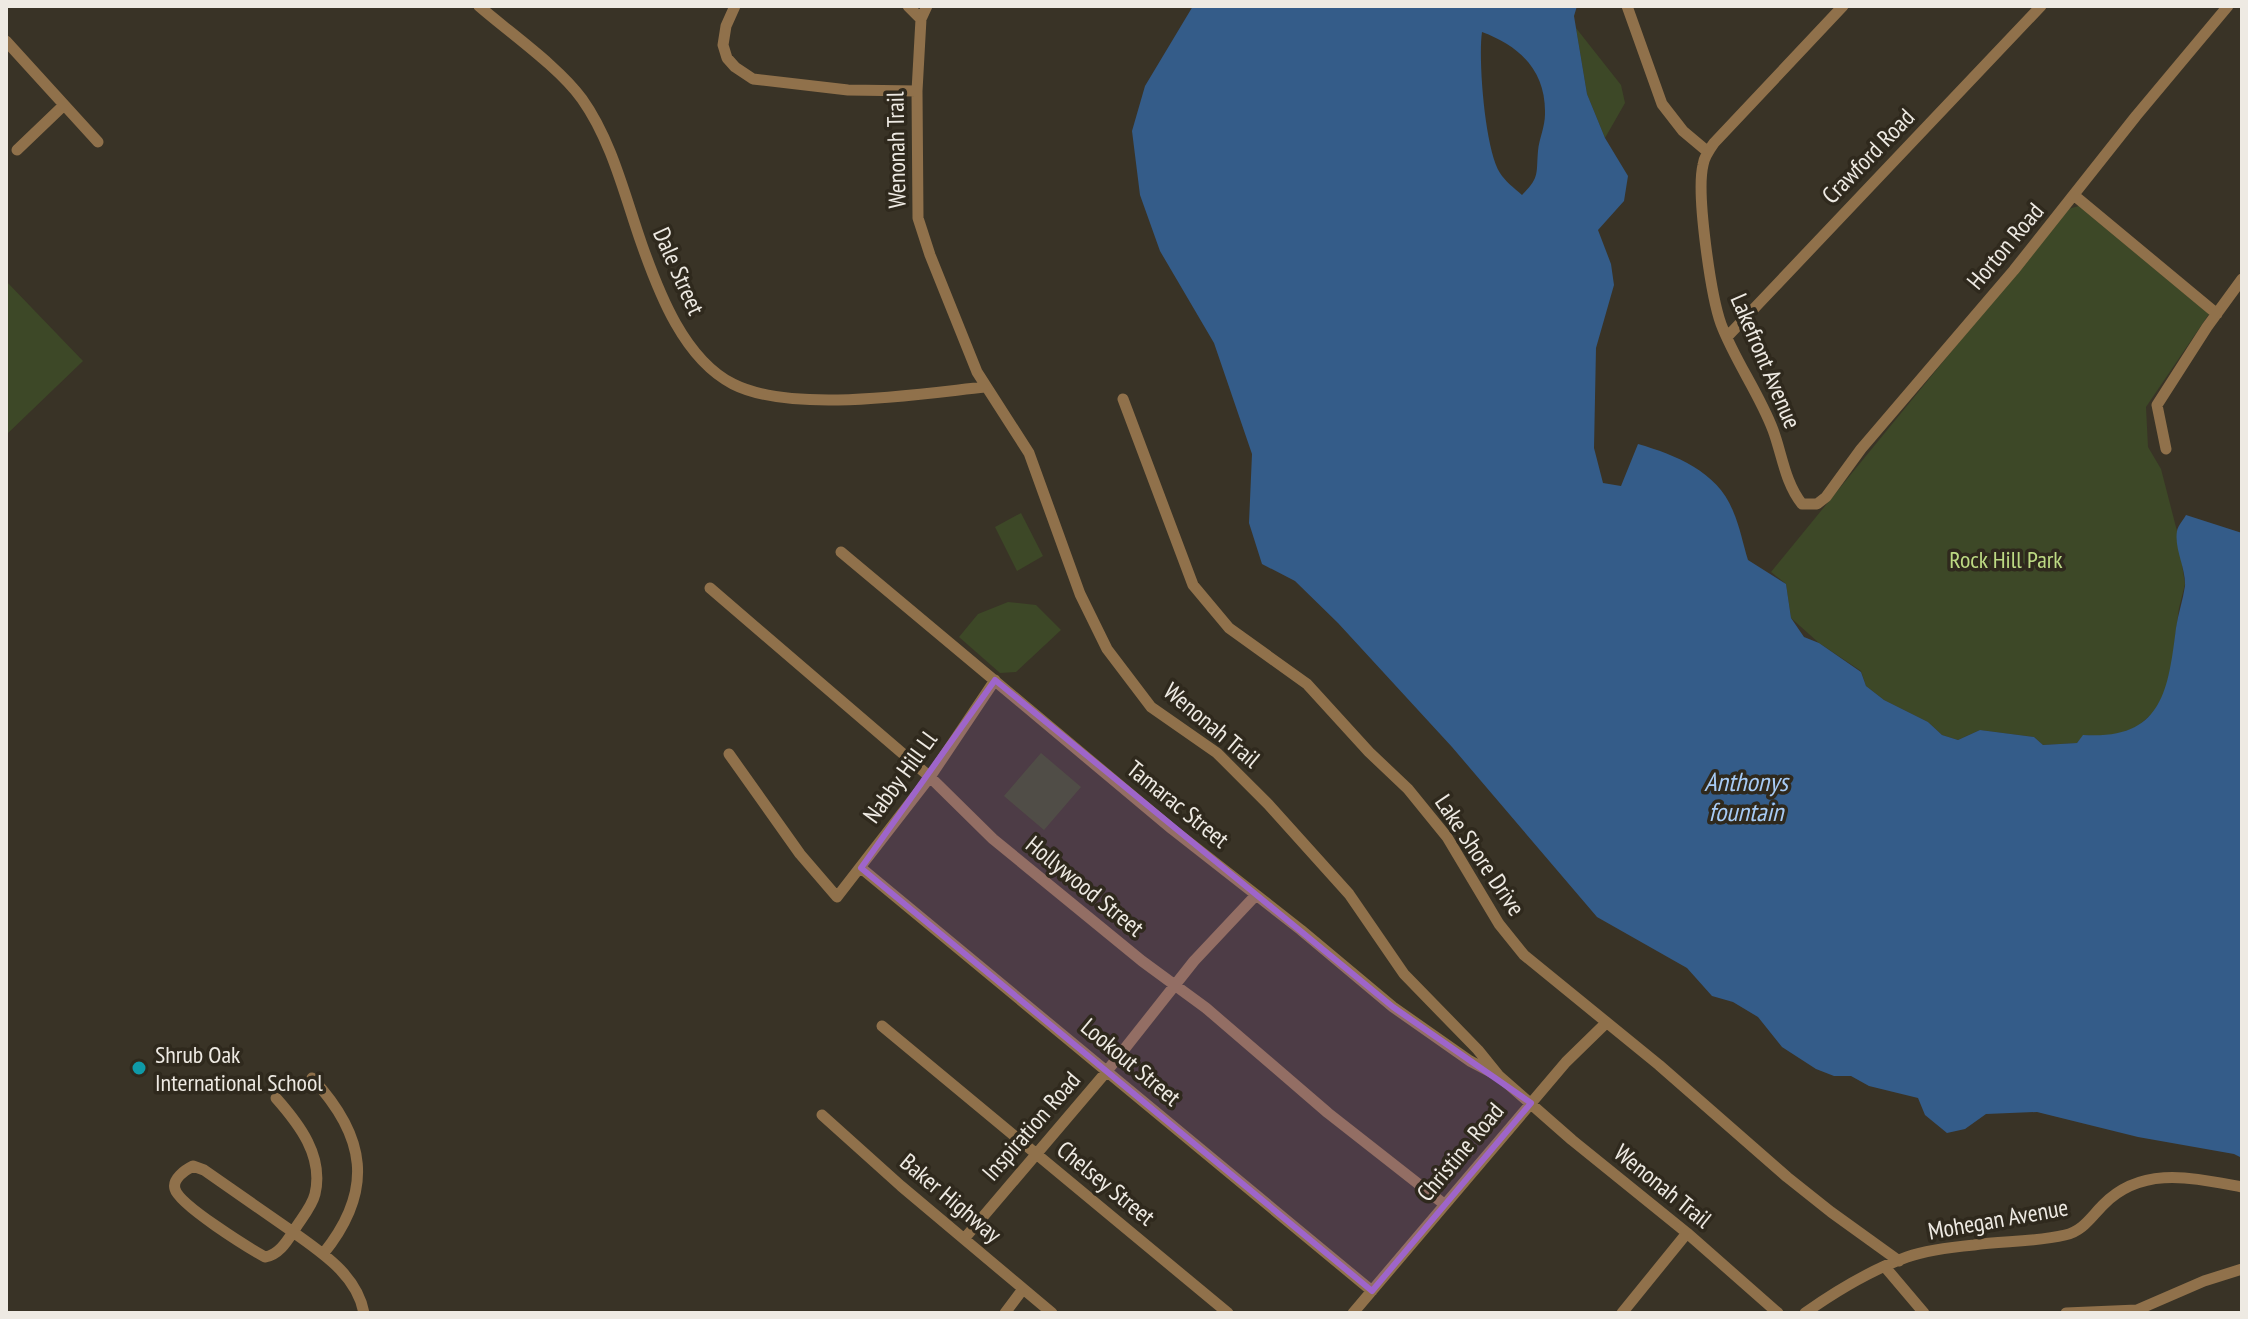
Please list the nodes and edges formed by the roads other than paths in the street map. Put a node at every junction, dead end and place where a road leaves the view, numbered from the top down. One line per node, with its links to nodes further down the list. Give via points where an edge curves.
1 (479, 6): 20 (street, Dale Street, via 582,98 614,165 673,319 701,357 732,383 783,399)
2 (735, 6): 11 (street, via 723,45 727,58 753,79 848,90)
3 (908, 6): 9 (street)
4 (927, 6): 9 (street, Wenonah Trail)
5 (1843, 6): 15 (street)
6 (2041, 6): 19 (street, Crawford Road)
7 (2228, 6): 16 (street, Horton Road)
8 (1627, 7): 15 (street, via 1662,104)
9 (921, 19): 11 (street, Wenonah Trail)
10 (6, 41): 12 (street)
11 (917, 91): 20 (street, Wenonah Trail, via 918,218)
12 (64, 105): 13 (street); 14 (street)
13 (98, 142)
14 (17, 150)
15 (1708, 152): 19 (street, Lakefront Avenue, via 1702,189 1709,270)
16 (2075, 196): 18 (street); 23 (street, Horton Road, via 1826,497)
17 (2242, 279): 18 (street)
18 (2217, 314): 22 (street, via 2157,405)
19 (1727, 337): 23 (street, Lakefront Avenue, via 1772,428 1793,491)
20 (985, 387): 35 (street, Wenonah Trail, via 1029,453 1080,594 1107,649 1151,707 1217,753 1268,804 1349,894 1404,974)
21 (1123, 399): 32 (street, Lake Shore Drive, via 1193,585 1229,628 1307,684 1408,789 1447,837 1514,944)
22 (2166, 449)
23 (1810, 506)
24 (841, 552): 26 (street, Tamarac Street)
25 (710, 588): 28 (street, Hollywood Street)
26 (995, 680): 28 (street, Nabby Hill Ll); 30 (street, Tamarac Street)
27 (729, 754): 29 (street, Nabby Hill Ll, via 837,897)
28 (930, 777): 29 (street, Nabby Hill Ll); 31 (street, Hollywood Street, via 993,839)
29 (861, 868): 34 (street, Lookout Street)
30 (1256, 895): 31 (street, Inspiration Road); 35 (street, Tamarac Street, via 1393,1007)
31 (1175, 986): 34 (street, Inspiration Road); 42 (street, Hollywood Street)
32 (1606, 1023): 38 (street, Christine Road); 47 (street, Lake Shore Drive, via 1798,1186)
33 (882, 1026): 40 (street, Chelsey Street)
34 (1107, 1071): 40 (street, Inspiration Road); 51 (street, Lookout Street)
35 (1499, 1076): 38 (street, Wenonah Trail)
36 (312, 1078): 46 (street, via 342,1116 357,1152 356,1194)
37 (276, 1098): 43 (street, via 297,1121 316,1165 315,1194)
38 (1531, 1103): 42 (street, Christine Road); 44 (street, Wenonah Trail)
39 (822, 1115): 45 (street, Baker Highway)
40 (1036, 1154): 45 (street, Inspiration Road); 56 (street, Chelsey Street)
41 (2242, 1187): 47 (street, Mohegan Avenue, via 2155,1177 2122,1189 2070,1234 1970,1245)
42 (1444, 1204): 51 (street, Christine Road)
43 (293, 1232): 43 (street, via 265,1257 189,1206 175,1186 188,1168 204,1170); 46 (street)
44 (1687, 1233): 58 (street); 59 (street, Wenonah Trail)
45 (964, 1239): 50 (street, Baker Highway)
46 (323, 1254): 53 (street, via 353,1285)
47 (1899, 1261): 48 (street, Mohegan Avenue)
48 (1885, 1267): 60 (street, Mohegan Avenue); 61 (street)
49 (2242, 1269): 52 (street)
50 (1023, 1289): 54 (street); 55 (street, Baker Highway)
51 (1372, 1291): 57 (street, Christine Road)
52 (2139, 1312): 62 (street)
53 (364, 1313)
54 (1005, 1313)
55 (1052, 1313)
56 (1228, 1313)
57 (1353, 1313)
58 (1622, 1313)
59 (1778, 1313)
60 (1805, 1313)
61 (1924, 1313)
62 (2066, 1313)

